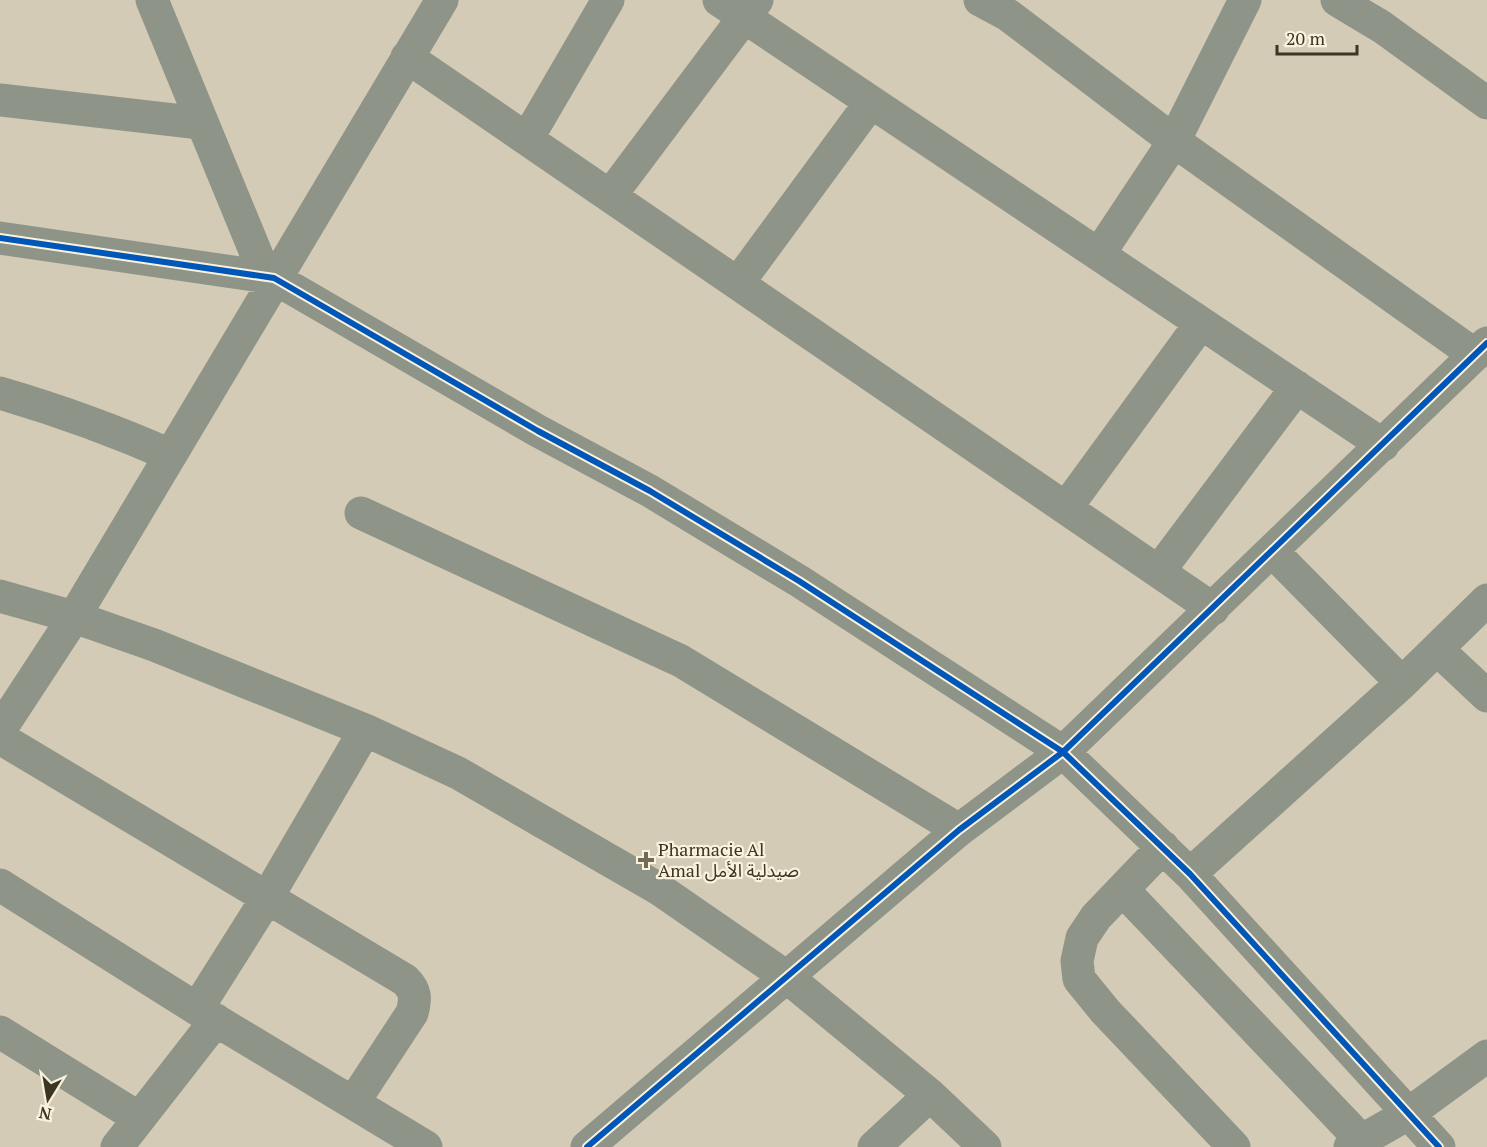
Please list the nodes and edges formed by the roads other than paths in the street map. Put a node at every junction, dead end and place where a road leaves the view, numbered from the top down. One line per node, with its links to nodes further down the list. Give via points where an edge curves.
1 (152, 0): 13 (street)
2 (442, 0): 9 (street)
3 (608, 0): 14 (street)
4 (719, 0): 8 (street)
5 (980, 0): 15 (street, via 1008,15)
6 (1245, 0): 15 (street)
7 (1337, 0): 12 (street, via 1382,27)
8 (751, 9): 11 (street); 16 (street)
9 (408, 57): 14 (street); 19 (street)
10 (0, 99): 13 (street)
11 (871, 102): 18 (street); 20 (street)
12 (1487, 103)
13 (200, 123): 19 (street)
14 (527, 139): 16 (street)
15 (1174, 141): 18 (street); 22 (street)
16 (610, 196): 20 (street)
17 (0, 238): 19 (street)
18 (1099, 254): 21 (street)
19 (270, 277): 26 (street); 41 (street, via 538,431 650,490)
20 (738, 283): 27 (street)
21 (1201, 323): 23 (street); 27 (street)
22 (1481, 349): 25 (street)
23 (1297, 387): 25 (street); 30 (street)
24 (0, 393): 26 (street, via 122,433)
25 (1383, 445): 29 (street)
26 (170, 455): 34 (street)
27 (1066, 508): 30 (street)
28 (361, 513): 42 (street, via 681,661)
29 (1272, 551): 33 (street); 36 (street)
30 (1159, 571): 33 (street)
31 (0, 597): 34 (street)
32 (1487, 600): 35 (street)
33 (1214, 609): 41 (street)
34 (74, 617): 38 (street); 39 (street)
35 (1437, 649): 36 (street); 37 (street)
36 (1402, 683): 44 (street)
37 (1487, 696)
38 (0, 729)
39 (365, 730): 47 (street); 48 (street, via 458,773 659,889)
40 (0, 738): 47 (street)
41 (1063, 752): 42 (street); 43 (street)
42 (959, 830): 48 (street)
43 (1163, 847): 44 (street); 46 (street)
44 (1190, 874): 54 (street)
45 (0, 885): 49 (street)
46 (1123, 890): 56 (street); 62 (street, via 1082,938 1077,961 1079,979)
47 (267, 898): 49 (street); 53 (street, via 414,989 412,1013)
48 (788, 978): 52 (street); 59 (street)
49 (207, 1015): 53 (street); 55 (street)
50 (0, 1032): 55 (street)
51 (1484, 1064): 54 (street)
52 (930, 1095): 60 (street); 61 (street)
53 (353, 1103): 58 (street)
54 (1408, 1114): 56 (street); 63 (street)
55 (139, 1118): 57 (street)
56 (1355, 1143)
57 (117, 1147)
58 (426, 1147)
59 (587, 1147)
60 (874, 1147)
61 (986, 1147)
62 (1234, 1147)
63 (1439, 1147)

